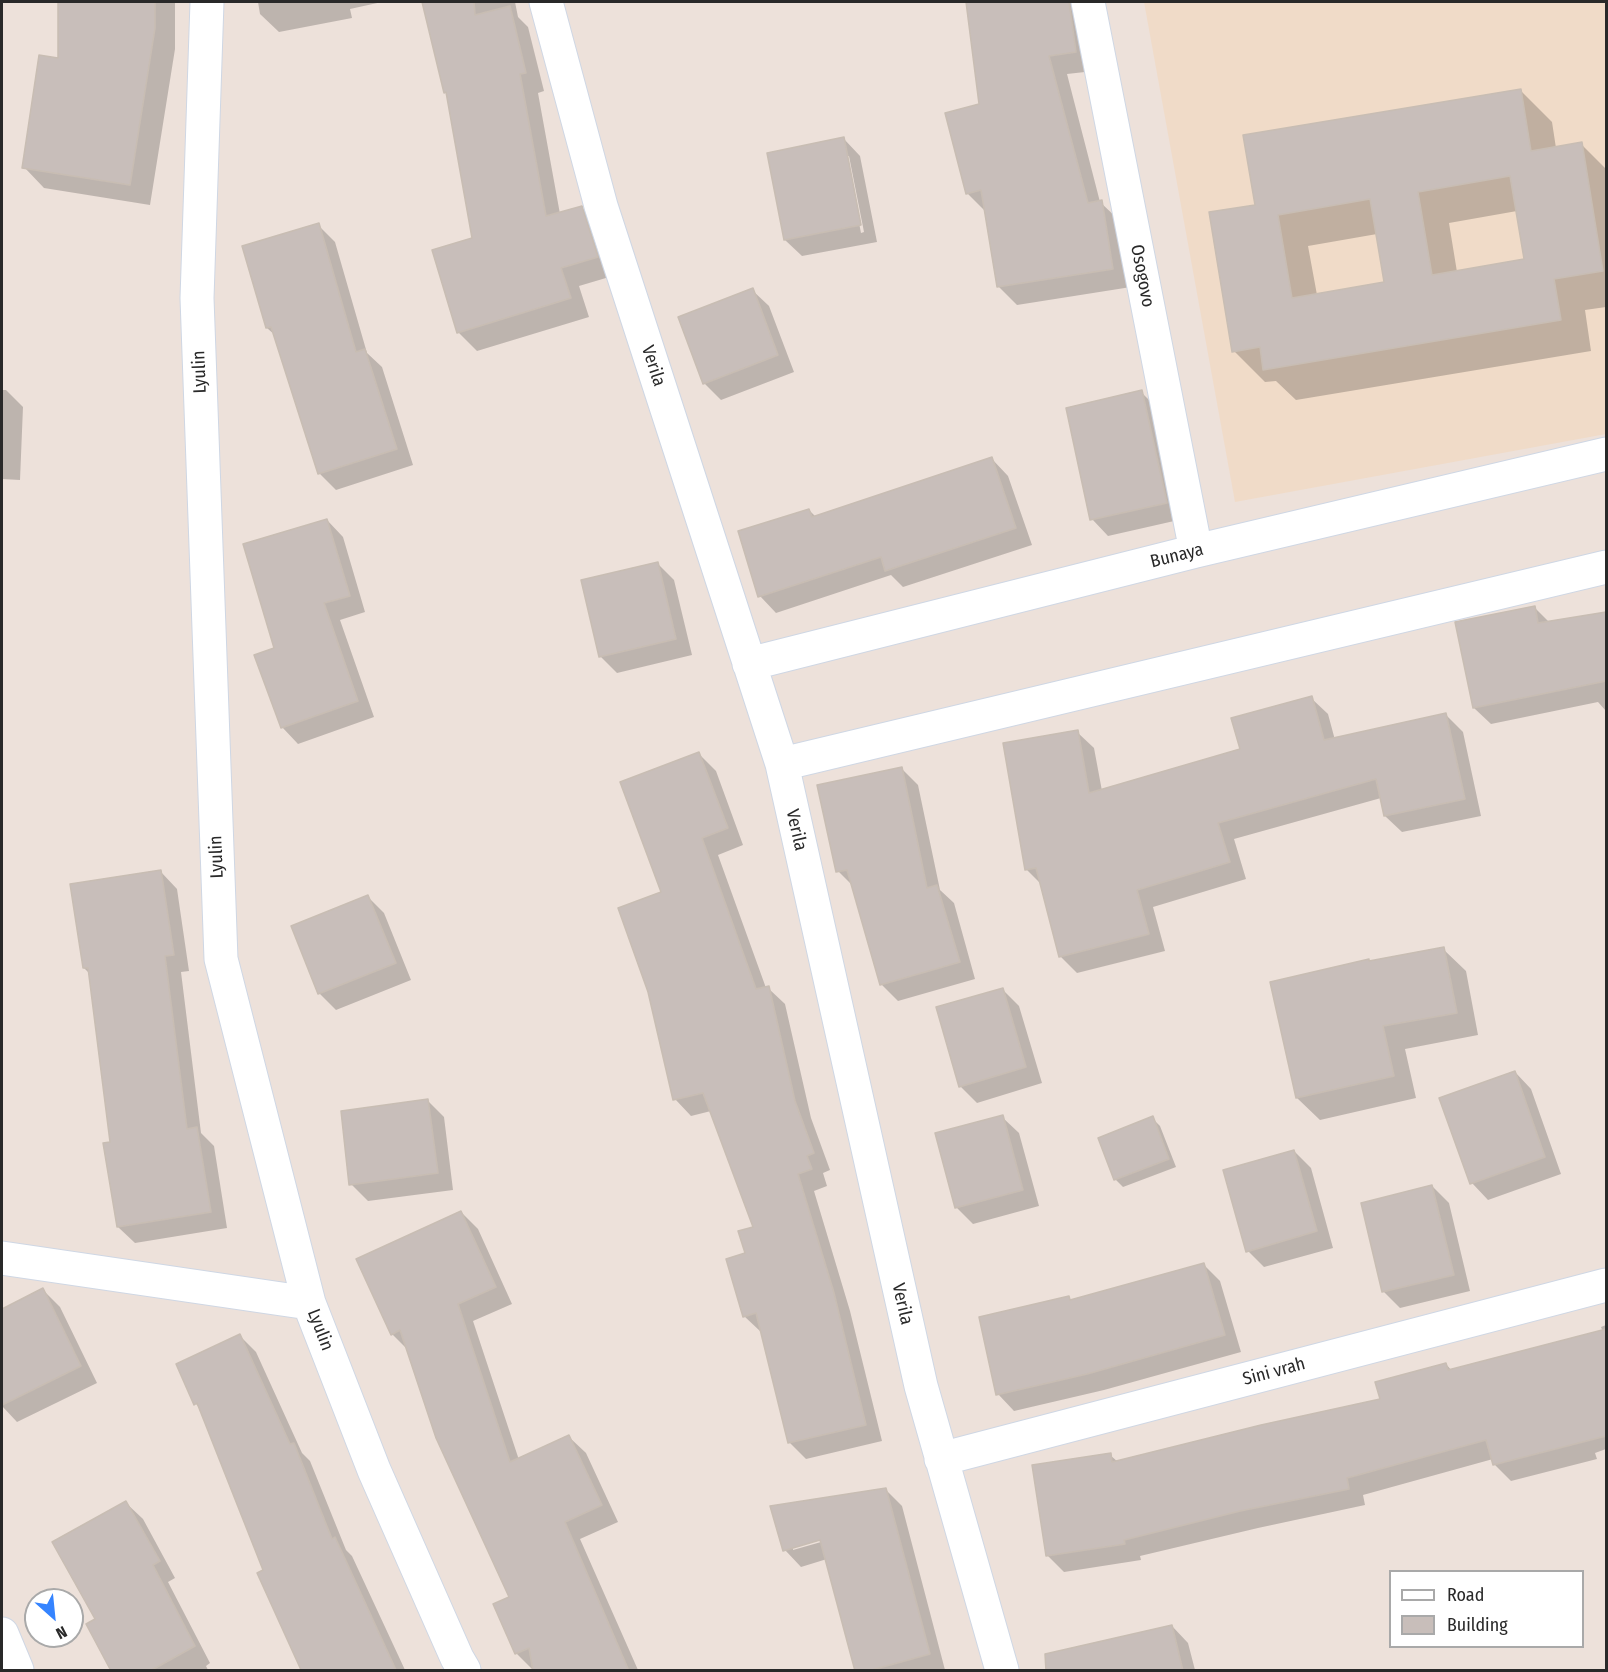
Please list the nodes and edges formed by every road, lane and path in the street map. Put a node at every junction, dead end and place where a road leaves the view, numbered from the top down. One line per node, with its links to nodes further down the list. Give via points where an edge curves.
1 (207, 2): 11 (street, Lyulin, via 197,298 221,959)
2 (546, 2): 7 (street, Verila, via 601,206)
3 (1089, 2): 5 (street, Osogovo)
4 (1606, 454): 5 (street, Bunaya)
5 (1196, 551): 7 (street, Bunaya)
6 (1606, 567): 8 (street)
7 (749, 664): 8 (street, Verila)
8 (782, 764): 12 (street, Verila, via 918,1374)
9 (2, 1258): 11 (street)
10 (1606, 1285): 12 (street, Sini vrah)
11 (309, 1303): 15 (street, Lyulin, via 374,1470)
12 (941, 1458): 16 (street, Verila)
13 (2, 1634): 14 (street)
14 (17, 1671)
15 (464, 1671)
16 (1002, 1671)

